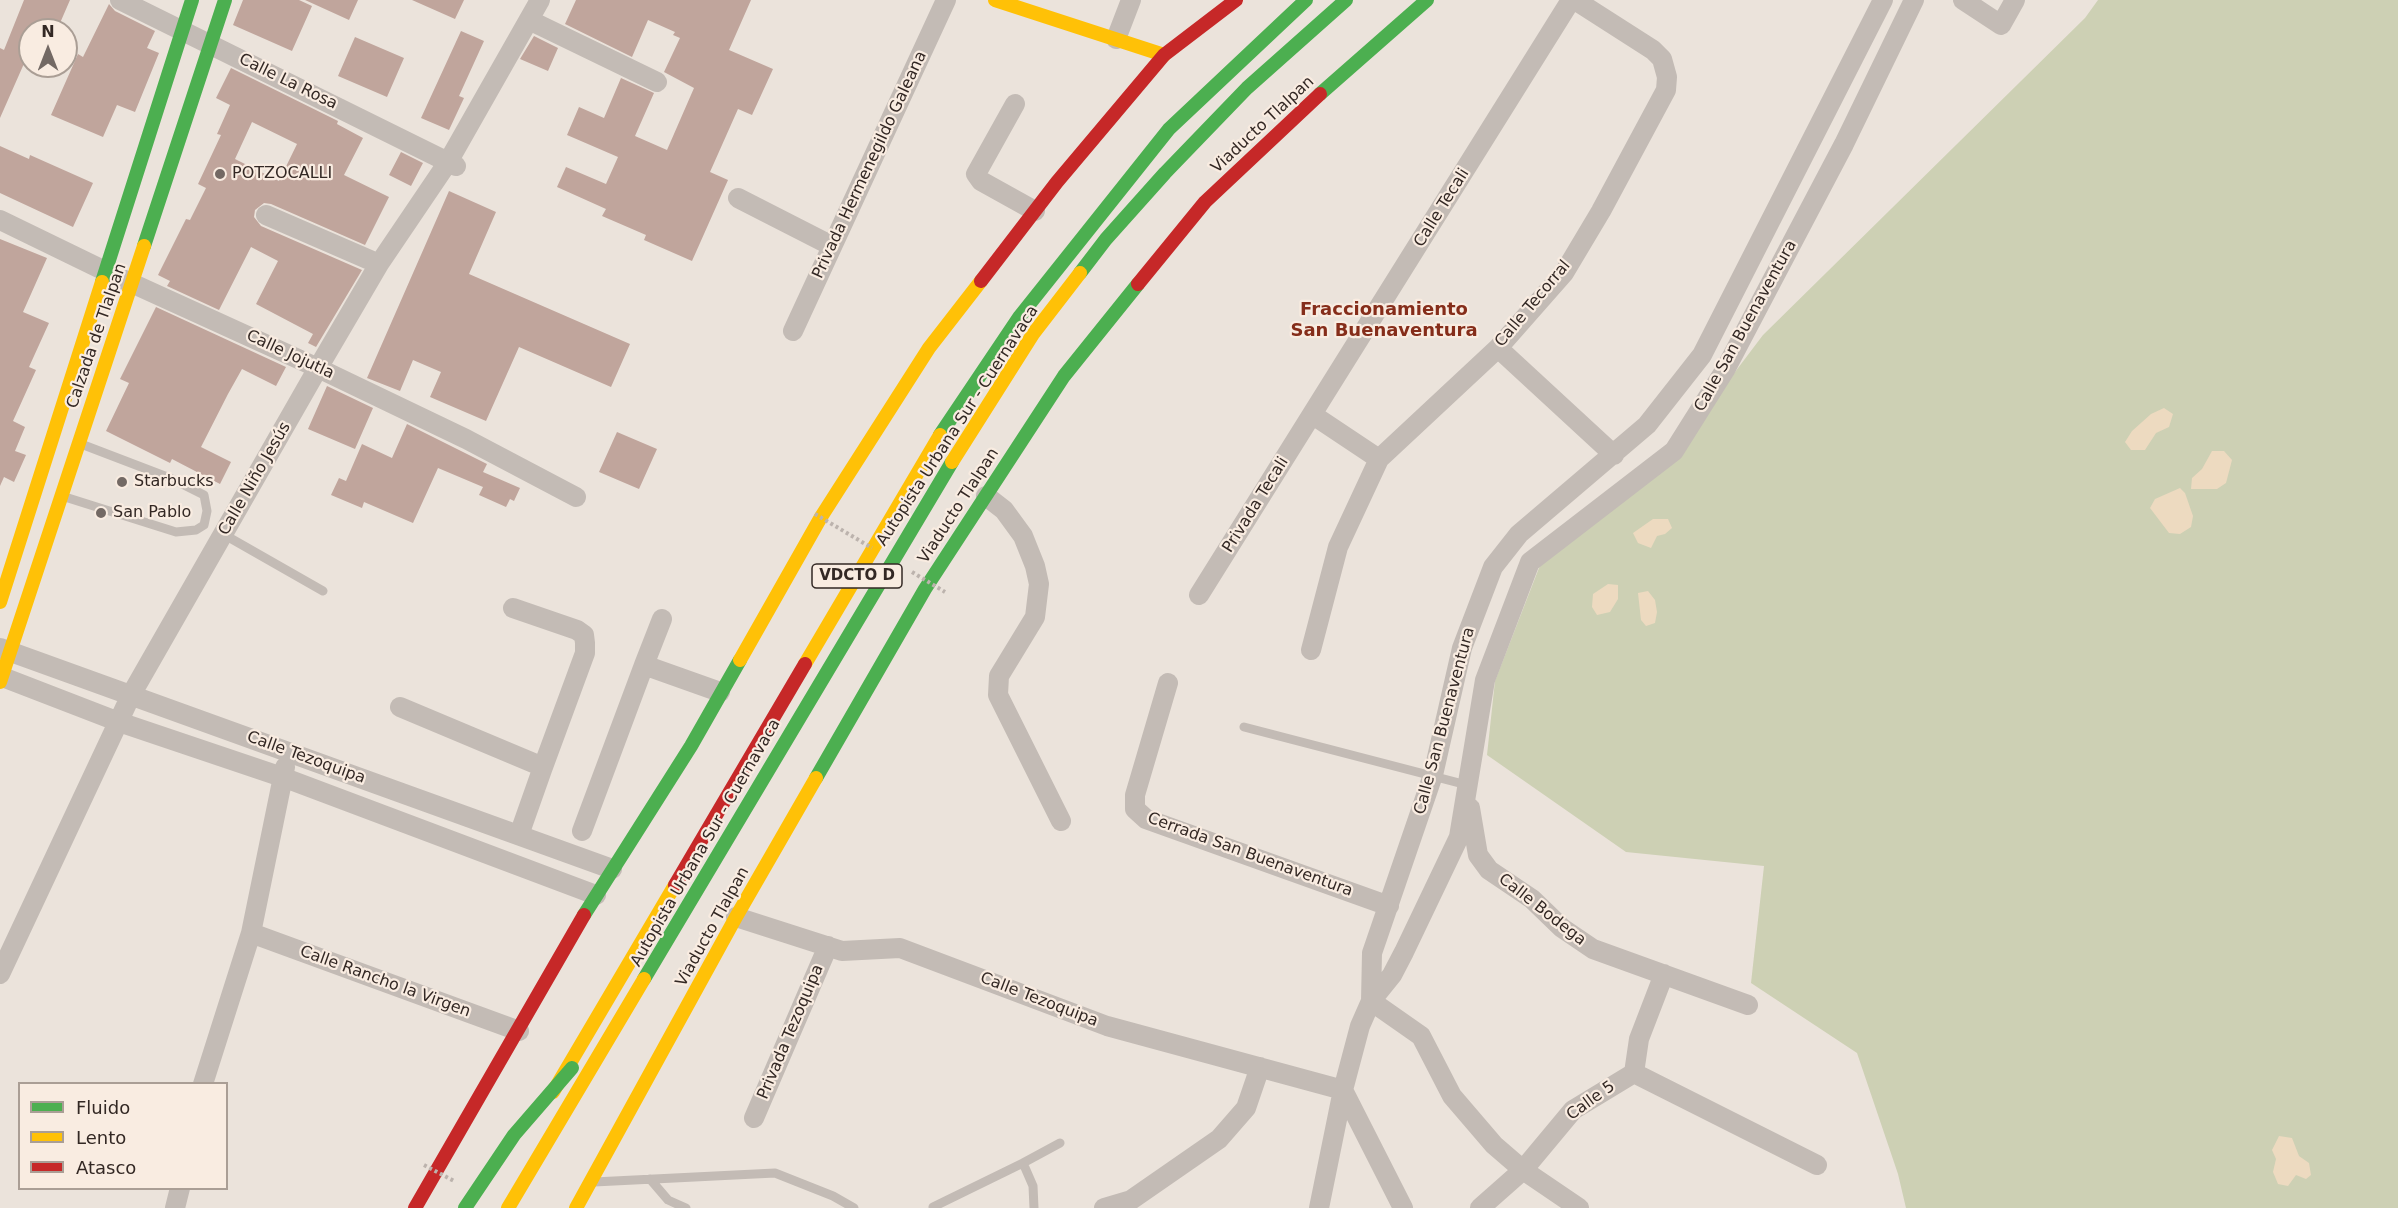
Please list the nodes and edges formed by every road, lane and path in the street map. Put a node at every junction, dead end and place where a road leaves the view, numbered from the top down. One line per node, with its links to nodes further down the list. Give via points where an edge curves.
1 (120, 0): 20 (street, Calle La Rosa)
2 (192, 0): 20 (main road, Calzada de Tlalpan)
3 (225, 0): 22 (main road, Calzada de Tlalpan)
4 (540, 0): 19 (street, Calle Niño Jesús)
5 (946, 0): 31 (street, Privada Hermenegildo Galeana)
6 (995, 0): 21 (main road)
7 (1131, 0): 21 (street)
8 (1236, 0): 23 (main road)
9 (1306, 0): 92 (main road, VDCTO D, via 1169,129 1020,316 947,423)
10 (1312, 0): 80 (main road, Autopista Urbana Sur - Cuernavaca, via 1166,145 1094,229 1025,321 930,469)
11 (1346, 0): 99 (main road, Autopista Urbana Sur - Cuernavaca, bridge, via 1247,88 1165,173 1106,239 1033,334 940,480)
12 (1361, 0): 100 (main road, Viaducto Tlalpan / VDCTO D, via 1253,92 1201,145 1082,281 1033,350)
13 (1427, 0): 43 (main road, Viaducto Tlalpan, via 1308,104 1205,202 1064,376)
14 (1573, 0): 36 (street, Calle Tecorral, via 1653,50 1662,59 1666,90 1564,273); 38 (street, Calle Tecali)
15 (1883, 0): 40 (street, Calle San Buenaventura, via 1702,355 1647,425)
16 (1914, 0): 65 (street, Calle San Buenaventura, via 1844,144 1725,370 1674,451 1530,562 1485,680)
17 (1963, 0): 18 (street, via 2001,25)
18 (2015, 0)
19 (529, 20): 24 (street); 26 (street, Calle Niño Jesús)
20 (182, 31): 22 (street, Calle La Rosa); 33 (main road, Calzada de Tlalpan)
21 (1116, 39): 23 (main road)
22 (210, 44): 26 (street, Calle La Rosa); 34 (main road, Calzada de Tlalpan)
23 (1164, 55): 28 (main road)
24 (657, 82)
25 (1014, 104): 28 (street, via 976,174 981,181)
26 (455, 159): 32 (street, Calle Niño Jesús)
27 (738, 198): 31 (street)
28 (1035, 211): 56 (main road, via 929,348 821,518)
29 (266, 215): 32 (street)
30 (0, 220): 33 (street, Calle Jojutla)
31 (832, 246): 35 (street, Privada Hermenegildo Galeana)
32 (379, 264): 37 (street, Calle Niño Jesús)
33 (105, 271): 34 (street, Calle Jojutla); 48 (main road, Calzada de Tlalpan)
34 (132, 283): 37 (street, Calle Jojutla); 39 (main road, Calzada de Tlalpan)
35 (793, 331)
36 (1498, 348): 40 (street); 41 (street, Calle Tecorral)
37 (318, 368): 44 (street, Calle Jojutla); 45 (street, Calle Niño Jesús)
38 (1313, 415): 41 (street); 47 (street, Privada Tecali)
39 (78, 443): 42 (main road, Calzada de Tlalpan); 42 (lane, via 204,495 204,525 176,532)
40 (1614, 454): 63 (street, Calle San Buenaventura, via 1520,534 1493,567 1462,648)
41 (1379, 459): 52 (street, via 1338,547)
42 (63, 496): 51 (main road, Calzada de Tlalpan)
43 (986, 496): 66 (street, via 1004,510 1023,536 1039,584 1035,617 999,676 998,695); 72 (main road, Viaducto Tlalpan, via 925,589)
44 (576, 497)
45 (223, 534): 46 (lane); 57 (street, Calle Niño Jesús)
46 (323, 591)
47 (1199, 595)
48 (0, 602)
49 (513, 608): 62 (street, via 584,635 585,653)
50 (662, 619): 53 (street)
51 (6, 650): 54 (main road, Calzada de Tlalpan); 57 (street, Calle Tezoquipa)
52 (1311, 650)
53 (644, 665): 56 (street); 67 (street)
54 (1, 679): 59 (street, Calle Tezoquipa)
55 (1168, 683): 71 (street, Cerrada San Buenaventura, via 1135,795 1135,810 1146,819)
56 (720, 692): 69 (main road, via 691,746)
57 (131, 695): 59 (street, Calle Niño Jesús); 61 (street, Calle Tezoquipa)
58 (400, 707): 62 (street)
59 (119, 722): 64 (street, Calle Tezoquipa); 75 (street, Calle Niño Jesús)
60 (1244, 727): 63 (lane)
61 (286, 751): 64 (street); 68 (street, Calle Tezoquipa)
62 (543, 767): 68 (street)
63 (1432, 776): 65 (lane); 71 (street, Calle San Buenaventura)
64 (285, 778): 70 (street, Calle Tezoquipa); 73 (street)
65 (1467, 785): 76 (street, Calle Bodega, via 1474,840 1478,855 1489,870 1593,949); 77 (street, Calle San Buenaventura, via 1459,837 1392,975)
66 (1061, 821)
67 (582, 831)
68 (519, 835): 69 (street, Calle Tezoquipa)
69 (612, 869): 70 (main road)
70 (596, 895): 79 (main road)
71 (1389, 906): 77 (street, Calle San Buenaventura, via 1372,953)
72 (736, 917): 74 (street, Calle Tezoquipa); 91 (main road, Viaducto Tlalpan)
73 (251, 933): 79 (street, Calle Rancho la Virgen); 83 (street)
74 (828, 946): 81 (street, Calle Tezoquipa, via 842,951 900,948 1107,1026); 85 (street, Privada Tezoquipa)
75 (0, 974)
76 (1664, 974): 78 (street, Calle Bodega); 82 (street, Calle 5, via 1639,1039)
77 (1371, 1001): 84 (street, Calle San Buenaventura); 89 (street, via 1421,1036 1452,1096 1494,1145)
78 (1748, 1005)
79 (519, 1031): 96 (main road)
80 (585, 1053): 97 (main road, bridge, via 514,1136); 98 (main road, Autopista Urbana Sur - Cuernavaca)
81 (1260, 1067): 84 (street, Calle Tezoquipa); 105 (street, via 1246,1108 1219,1139 1131,1200)
82 (1634, 1073): 88 (street); 89 (street, Calle 5, via 1573,1110)
83 (203, 1082)
84 (1343, 1090): 106 (street, Calle San Buenaventura); 107 (street)
85 (754, 1118)
86 (1060, 1143): 87 (lane)
87 (1023, 1163): 94 (lane); 104 (lane, via 1033,1186)
88 (1817, 1165)
89 (1523, 1170): 108 (street, Calle 5); 109 (street)
90 (650, 1179): 91 (lane); 102 (lane, via 668,1200); 103 (lane, via 775,1173)
91 (591, 1182): 101 (main road, Viaducto Tlalpan)
92 (496, 1187)
93 (180, 1190): 95 (street)
94 (933, 1207)
95 (175, 1208)
96 (415, 1208)
97 (465, 1208)
98 (494, 1208)
99 (508, 1208)
100 (518, 1208)
101 (576, 1208)
102 (686, 1208)
103 (854, 1208)
104 (1034, 1208)
105 (1104, 1208)
106 (1319, 1208)
107 (1403, 1208)
108 (1480, 1208)
109 (1579, 1208)

